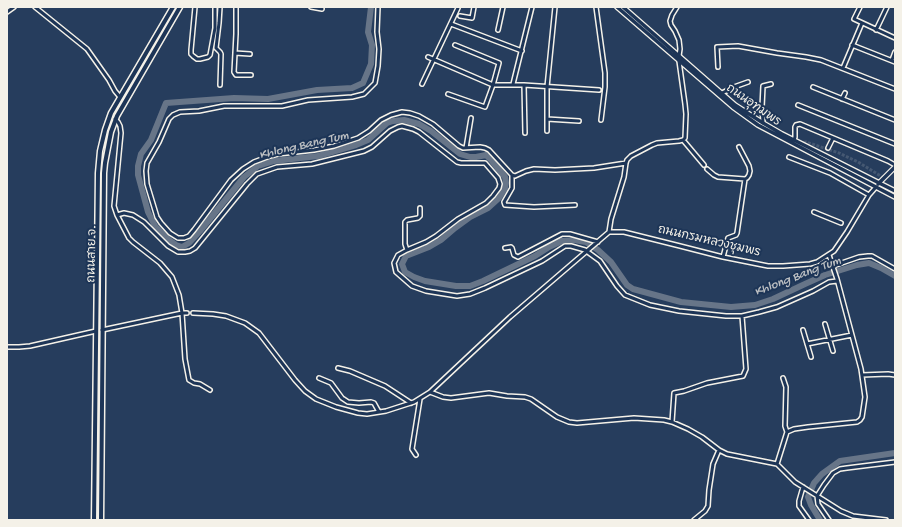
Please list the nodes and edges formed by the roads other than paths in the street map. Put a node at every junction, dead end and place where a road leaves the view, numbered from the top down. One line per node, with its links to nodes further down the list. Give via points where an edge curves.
1 (14, 7): 23 (street)
2 (35, 7): 58 (street, via 87,49)
3 (173, 7): 58 (main road, ถนนสาย จ.)
4 (180, 7): 62 (main road, ถนนสาย จ.)
5 (195, 7): 6 (street, via 190,50 196,59 200,59 210,55 215,28)
6 (215, 7)
7 (220, 7): 45 (street, via 216,48 221,54)
8 (236, 7): 34 (street)
9 (311, 7): 21 (street)
10 (378, 7): 75 (street, via 378,66 375,82 364,94 308,100 282,106 224,106 180,112 169,119 147,163 146,171 147,184 161,224 178,238 189,236 231,180 254,162 278,154 334,146 358,138 381,120 402,112 419,116 459,146)
11 (474, 7): 24 (street, via 472,18)
12 (504, 7): 27 (street)
13 (532, 7): 32 (street)
14 (555, 7): 51 (street)
15 (596, 7): 64 (street, via 605,73)
16 (617, 7): 40 (street, ถนนอุทุมพร)
17 (623, 7): 36 (street, ถนนอุทุมพร)
18 (677, 7): 36 (street, via 670,21 679,40)
19 (860, 7): 25 (street, via 854,20)
20 (887, 7): 28 (street)
21 (322, 8)
22 (458, 8): 26 (street)
23 (7, 12)
24 (460, 16)
25 (862, 23): 28 (street); 31 (street)
26 (451, 24): 32 (street); 38 (street)
27 (498, 30)
28 (876, 30): 29 (street)
29 (895, 38)
30 (455, 45): 47 (street, via 499,63)
31 (852, 45): 39 (street); 42 (street)
32 (522, 51): 48 (street)
33 (895, 52): 39 (street)
34 (235, 53): 35 (street); 43 (street, via 235,74)
35 (250, 54)
36 (679, 56): 40 (street); 55 (street, ถนนอุทุมพร)
37 (428, 58): 38 (street)
38 (434, 60): 46 (street); 47 (street)
39 (894, 61)
40 (679, 62): 71 (street, via 686,114); 85 (street, ถนนอุทุมพร, via 758,125)
41 (718, 67): 42 (street, via 717,47 738,46 821,60)
42 (843, 68): 53 (street)
43 (251, 76)
44 (748, 82): 55 (street)
45 (220, 84)
46 (422, 84)
47 (493, 84): 48 (street); 57 (street, via 485,106)
48 (513, 84): 50 (street)
49 (770, 84): 67 (street, via 763,86)
50 (524, 85): 51 (street); 69 (street)
51 (547, 86): 54 (street); 63 (street)
52 (813, 88): 59 (street)
53 (895, 89)
54 (599, 90)
55 (722, 93): 67 (street, ถนนอุทุมพร)
56 (845, 93): 59 (street)
57 (448, 94)
58 (120, 97): 111 (main road, ถนนสาย จ., via 108,121 98,162)
59 (842, 99): 65 (street)
60 (798, 105): 73 (street)
61 (471, 118): 75 (street)
62 (116, 119): 92 (street, via 121,133 114,206); 109 (main road, ถนนสาย จ., via 108,142 104,173)
63 (547, 119): 66 (street); 68 (street)
64 (600, 120)
65 (895, 120)
66 (579, 121)
67 (763, 123): 72 (street, ถนนอุทุมพร)
68 (547, 131)
69 (525, 133)
70 (833, 138): 72 (street, via 798,124 795,127); 76 (street); 80 (street)
71 (683, 140): 78 (street, via 656,143 631,156); 79 (street)
72 (794, 140): 84 (street, ถนนอุทุมพร)
73 (895, 144)
74 (740, 147): 83 (street, via 749,166 749,175)
75 (466, 148): 82 (street, via 486,148)
76 (828, 148)
77 (789, 157): 87 (street, via 830,173)
78 (626, 164): 82 (street, via 594,168 534,169); 94 (street)
79 (704, 165)
80 (895, 166): 84 (street, ถนนกรมหลวงชุมพร)
81 (707, 169): 83 (street, via 718,177)
82 (512, 175): 89 (street, via 512,188 504,202 505,205)
83 (745, 178): 100 (street, via 737,233 728,238)
84 (879, 183): 85 (street, ถนนกรมหลวงชุมพร); 86 (street, ถนนอุทุมพร)
85 (876, 187): 87 (street, ถนนกรมหลวงชุมพร); 88 (street, ถนนอุทุมพร)
86 (895, 191)
87 (869, 195): 93 (street, ถนนกรมหลวงชุมพร)
88 (895, 197)
89 (575, 205)
90 (420, 208): 97 (street, via 418,218 405,222)
91 (814, 212): 93 (street)
92 (117, 215): 97 (street, via 133,215 144,222 168,246 178,252 190,252 258,174 277,167 312,164 364,150 372,147 390,131 402,126 420,132 456,162 485,163 500,184 486,203 458,218 426,242); 104 (street, via 129,238 160,262 172,277)
93 (850, 227): 99 (street, ถนนกรมหลวงชุมพร)
94 (609, 232): 95 (street); 100 (street, ถนนกรมหลวงชุมพร, via 629,234)
95 (597, 242): 96 (street, via 562,234 518,257 514,255 511,247); 98 (street)
96 (505, 248)
97 (407, 250): 98 (street, via 398,255 394,265 396,272 408,284 426,291 457,296 485,288 542,261 565,246)
98 (589, 250): 107 (street, via 625,294 650,305 680,311); 124 (street, via 510,317)
99 (829, 255): 100 (street, ถนนกรมหลวงชุมพร, via 810,264 783,266); 101 (street)
100 (723, 258)
101 (833, 266): 102 (street, via 859,257 872,256); 103 (street)
102 (895, 269)
103 (837, 280): 107 (street, via 777,307); 112 (street)
104 (182, 313): 105 (street); 109 (street); 123 (street, via 189,380)
105 (187, 313)
106 (193, 313): 127 (street, via 226,316 245,323 259,333 295,380 316,398 336,407 367,414)
107 (742, 316): 128 (street, via 746,369 743,376 707,382 674,394)
108 (825, 324): 113 (street)
109 (102, 330): 111 (main road); 137 (main road, ถนนสาย จ.)
110 (803, 330): 114 (street)
111 (96, 331): 115 (street, via 19,348); 136 (main road, ถนนสาย จ.)
112 (852, 335): 113 (street); 119 (street)
113 (830, 340): 114 (street); 116 (street)
114 (807, 344): 117 (street)
115 (7, 347)
116 (833, 351)
117 (811, 357)
118 (338, 368): 126 (street, via 384,386)
119 (862, 375): 120 (street); 129 (street, via 864,398 860,420)
120 (895, 375)
121 (319, 378): 127 (street, via 331,383 348,402 371,402)
122 (783, 378): 129 (street, via 786,387)
123 (210, 390)
124 (430, 392): 125 (street); 128 (street, via 451,398 490,393 526,397 557,417 577,423 634,418)
125 (420, 398): 126 (street); 131 (street, via 412,448)
126 (411, 403): 127 (street)
127 (379, 412)
128 (672, 422): 130 (street, via 702,437)
129 (787, 432): 133 (street)
130 (719, 450): 133 (street, via 734,456); 138 (street, via 714,464 708,506)
131 (416, 455)
132 (895, 462): 135 (street, via 840,469 833,473)
133 (777, 464): 134 (street)
134 (804, 488): 135 (street); 139 (street, via 799,506)
135 (816, 495): 140 (street, via 818,504); 141 (street, via 853,516)
136 (94, 520)
137 (101, 520)
138 (694, 520)
139 (809, 520)
140 (829, 520)
141 (886, 520)

